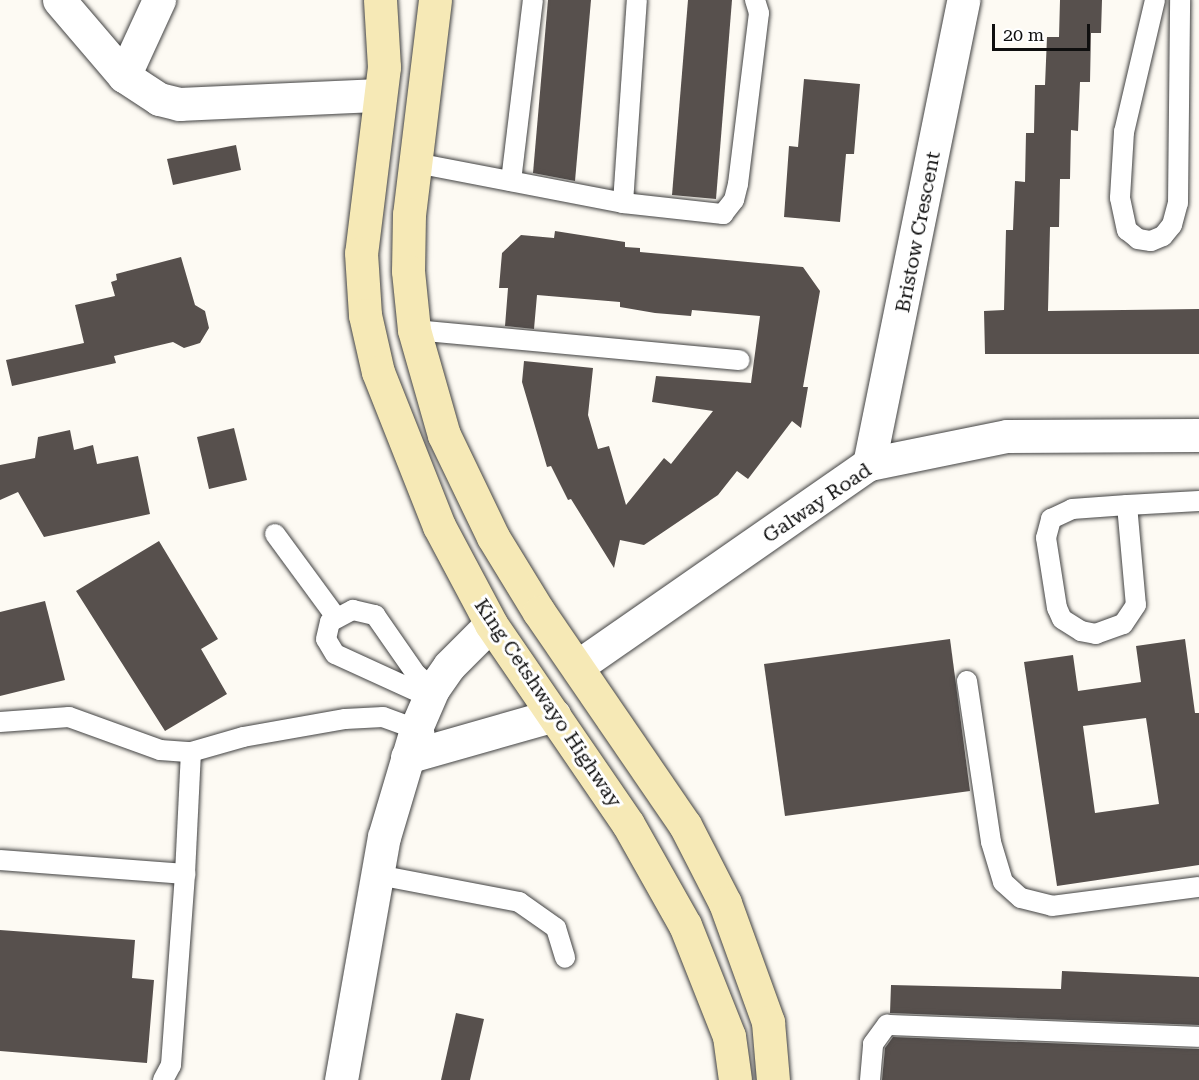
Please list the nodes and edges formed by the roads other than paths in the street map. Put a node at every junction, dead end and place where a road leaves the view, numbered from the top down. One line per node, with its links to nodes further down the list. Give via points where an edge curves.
1 (59, 0): 11 (street)
2 (159, 0): 11 (street)
3 (380, 0): 12 (main road, King Cetshwayo Highway, via 384,32)
4 (435, 0): 13 (main road)
5 (533, 0): 14 (lane)
6 (637, 0): 15 (lane)
7 (754, 0): 15 (lane, via 759,13 738,184 728,210 716,214)
8 (963, 0): 19 (street, Bristow Crescent)
9 (1155, 0): 10 (lane, via 1124,132 1120,198 1127,230 1138,239 1151,241 1163,236 1172,225 1178,203)
10 (1180, 0)
11 (124, 76): 12 (street, via 159,99 179,104)
12 (380, 95): 24 (main road, King Cetshwayo Highway, via 362,253 365,315 404,445)
13 (416, 163): 14 (lane); 16 (main road, via 408,270)
14 (511, 182): 15 (lane)
15 (623, 203)
16 (414, 330): 17 (lane); 25 (main road, via 444,435 493,537)
17 (740, 360)
18 (1199, 435): 19 (street, Galway Road, via 1007,436)
19 (869, 464): 25 (street, Galway Road)
20 (1199, 501): 21 (lane)
21 (1127, 505): 21 (lane, via 1136,605 1123,624 1096,634 1081,632 1062,619 1057,608 1048,524 1062,511)
22 (275, 534): 23 (lane)
23 (336, 617): 27 (lane, via 352,610 375,615 416,674); 27 (lane, via 330,622 326,639 335,654)
24 (491, 624): 27 (street); 28 (main road, King Cetshwayo Highway)
25 (578, 666): 42 (main road, via 684,825 725,903 768,1022)
26 (967, 681): 36 (lane, via 991,842 1003,882 1021,898 1052,906)
27 (426, 704): 30 (lane); 31 (lane, via 383,717 345,719 243,737); 32 (street)
28 (554, 715): 30 (street); 41 (main road, King Cetshwayo Highway, via 628,824 686,925 729,1036)
29 (0, 722): 31 (lane, via 69,717 160,750)
30 (441, 747): 32 (street)
31 (191, 752): 34 (lane)
32 (407, 758): 35 (street)
33 (0, 860): 34 (lane)
34 (185, 874): 39 (lane, via 171,1065)
35 (378, 875): 37 (lane, via 519,902 556,928); 40 (street)
36 (1199, 887)
37 (565, 958)
38 (1199, 1037): 43 (lane, via 887,1024 873,1044)
39 (163, 1080)
40 (341, 1080)
41 (735, 1080)
42 (773, 1080)
43 (870, 1080)

